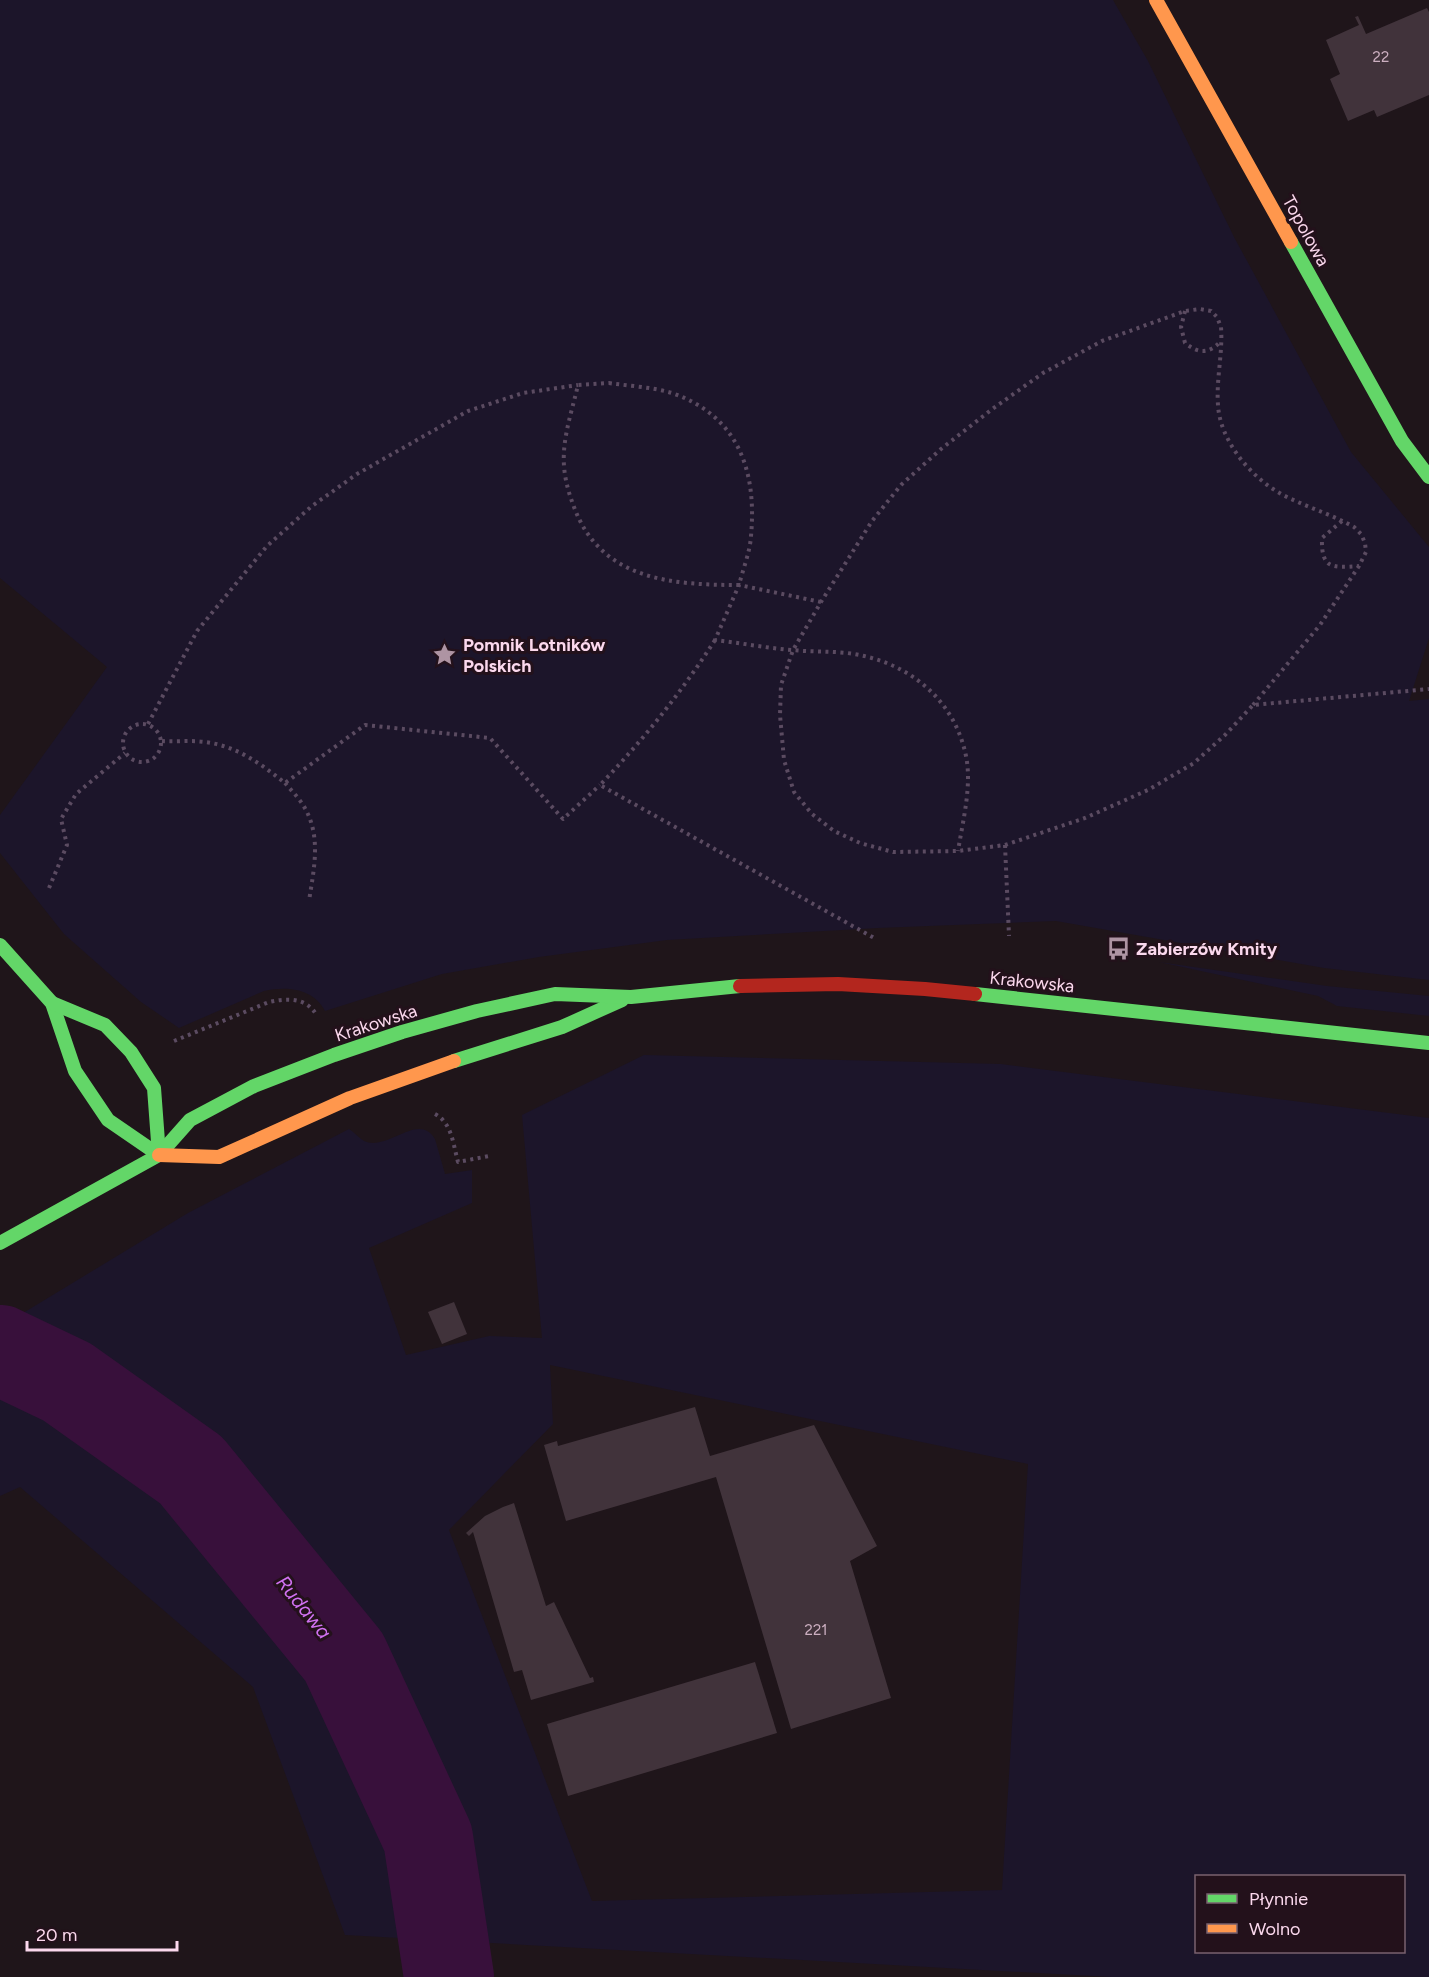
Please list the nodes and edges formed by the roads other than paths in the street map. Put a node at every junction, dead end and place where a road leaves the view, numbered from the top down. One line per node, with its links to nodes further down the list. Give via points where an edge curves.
1 (1156, 0): 2 (main road, Topolowa, via 1402,441)
2 (1429, 477)
3 (0, 945): 5 (main road)
4 (630, 997): 6 (main road, Krakowska, via 736,986 838,984 947,991); 7 (main road, Krakowska, via 562,1027 350,1098 219,1157); 7 (main road, Krakowska, via 555,994 392,1035 254,1086 190,1120)
5 (52, 1003): 7 (main road, via 75,1071 108,1120); 7 (main road, via 105,1025 131,1052 154,1088)
6 (1429, 1043)
7 (159, 1155): 8 (main road, Krakowska)
8 (3, 1242)

